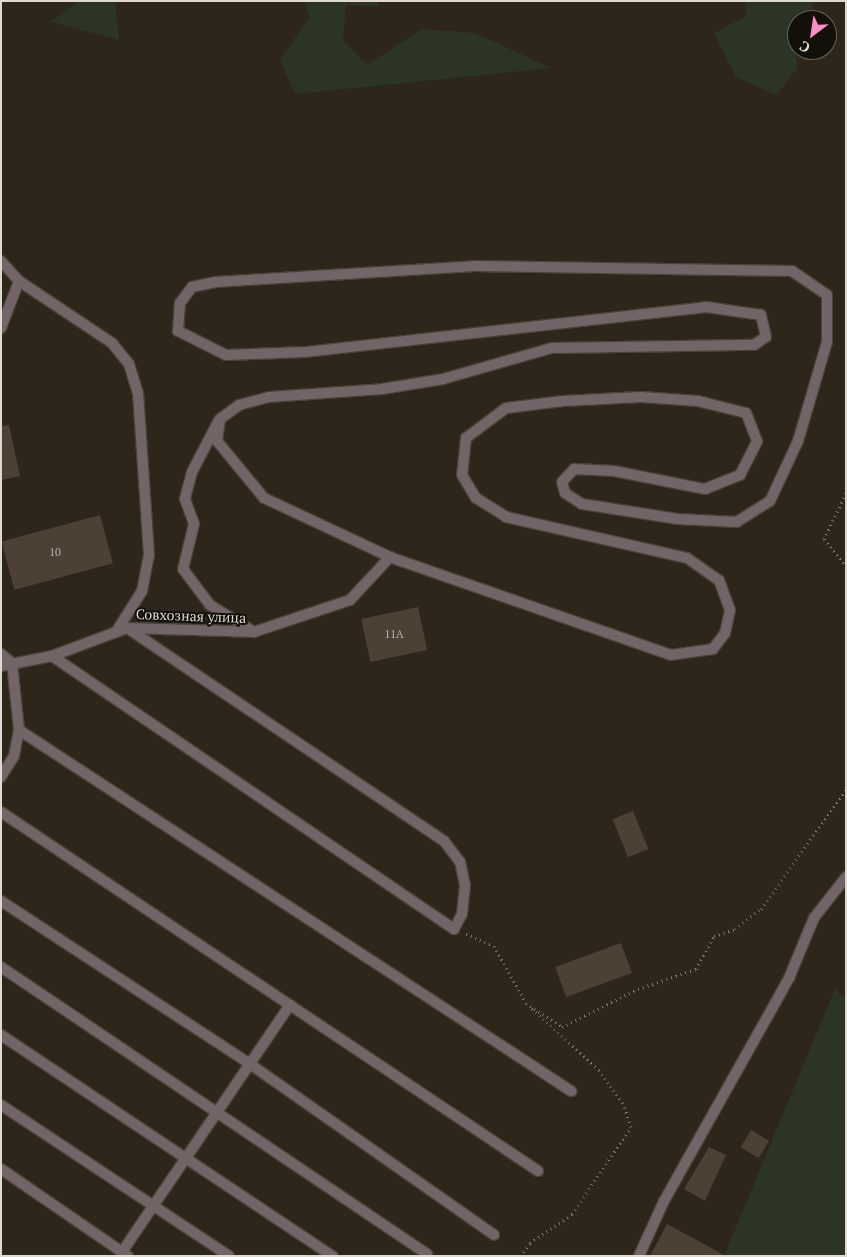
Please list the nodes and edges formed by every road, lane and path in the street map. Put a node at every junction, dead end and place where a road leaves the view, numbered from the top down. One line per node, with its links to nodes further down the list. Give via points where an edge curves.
1 (1, 261): 2 (street)
2 (19, 281): 3 (street); 10 (street, via 112,343 129,364 138,393 149,555 142,591 117,631)
3 (1, 328)
4 (220, 419): 6 (street, via 217,441 264,498); 6 (street, via 239,405 270,397 434,380 552,348 754,345 766,337 761,315 707,307 305,352 226,355 178,331 180,302 192,287 215,282 475,266 792,270 827,295 827,342 798,441 770,500 737,522 678,519 582,504 565,494 562,482 574,469 614,471 706,489 740,475 757,441 746,413 698,401 641,397 562,401 506,408 466,438 462,475 476,498 506,517 687,558 719,580 730,610 725,633 713,649 671,655); 9 (street, via 207,436 185,499 194,524 183,569 210,605)
5 (846, 494): 7 (path, via 824,539)
6 (390, 557): 9 (street, Совхозная улица, via 350,600)
7 (846, 566)
8 (127, 628): 9 (street, Совхозная улица); 10 (street, Совхозная улица); 21 (street, via 444,841 460,862 465,885 462,914)
9 (254, 632)
10 (108, 635): 12 (street, Совхозная улица)
11 (1, 654): 13 (street)
12 (52, 656): 13 (street, Совхозная улица); 21 (street)
13 (12, 664): 14 (street, Совхозная улица); 15 (street)
14 (1, 666)
15 (19, 730): 16 (street, via 14,756); 27 (street)
16 (1, 778)
17 (846, 790): 23 (path, via 761,909 735,929 714,936 709,953 696,969 638,989 562,1027)
18 (1, 812): 24 (street)
19 (846, 877): 40 (street, via 814,918 789,978 664,1201)
20 (1, 901): 26 (street)
21 (454, 929): 23 (path, via 494,946)
22 (1, 967): 29 (street)
23 (526, 1003): 39 (path, via 599,1070 623,1103 631,1127 572,1214 530,1243)
24 (290, 1005): 26 (street); 32 (street)
25 (1, 1035): 30 (street)
26 (250, 1064): 29 (street); 34 (street)
27 (571, 1091)
28 (1, 1105): 33 (street)
29 (216, 1112): 30 (street); 36 (street)
30 (188, 1157): 33 (street); 38 (street)
31 (1, 1169): 35 (street)
32 (538, 1171)
33 (151, 1207): 35 (street); 37 (street)
34 (494, 1235)
35 (125, 1254)
36 (427, 1254)
37 (229, 1256)
38 (333, 1256)
39 (520, 1256)
40 (639, 1256)

